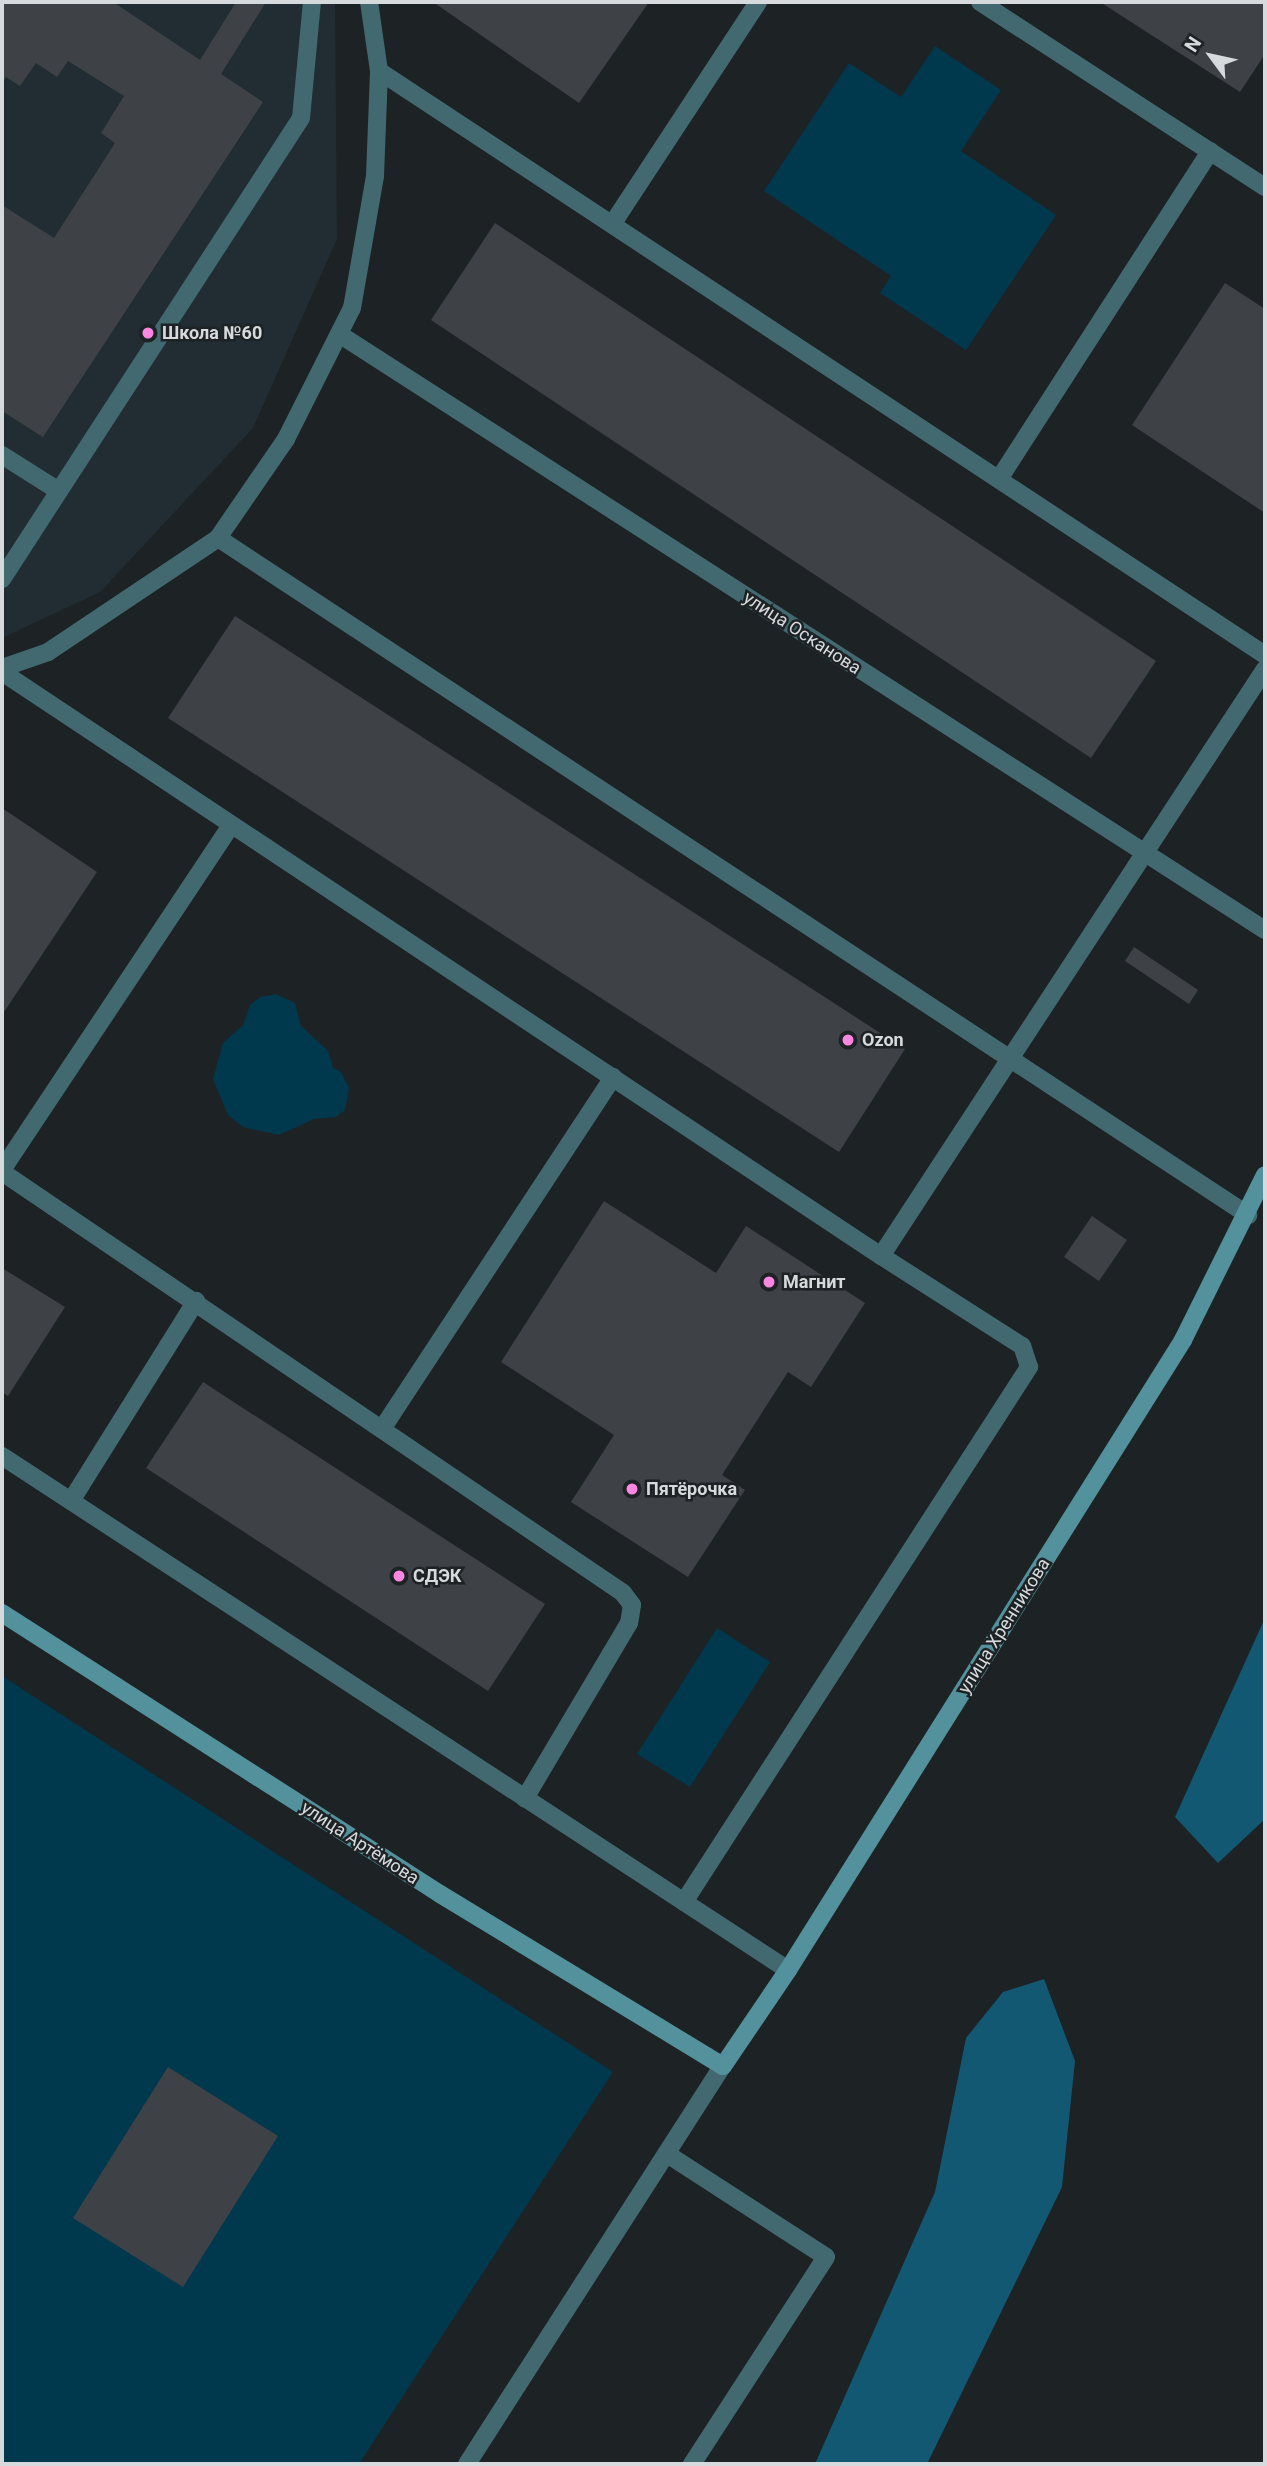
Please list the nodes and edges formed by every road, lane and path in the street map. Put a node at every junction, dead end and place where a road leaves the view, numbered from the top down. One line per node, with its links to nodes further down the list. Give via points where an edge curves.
1 (312, 2): 13 (street, via 301,118)
2 (369, 2): 5 (street)
3 (758, 2): 8 (street)
4 (980, 2): 6 (street)
5 (379, 71): 8 (street); 9 (street, via 375,176 352,308)
6 (1210, 151): 7 (street); 12 (street)
7 (1265, 187)
8 (612, 223): 12 (street)
9 (340, 334): 14 (street, via 286,439); 20 (street, улица Осканова)
10 (2, 455): 11 (street)
11 (10, 468): 13 (street)
12 (999, 480): 16 (street)
13 (59, 491): 15 (street)
14 (218, 538): 18 (street, via 48,652); 22 (street)
15 (2, 579)
16 (1265, 655)
17 (1265, 669): 20 (street)
18 (2, 670): 19 (street)
19 (231, 825): 23 (street); 24 (street)
20 (1143, 854): 21 (street, улица Осканова); 22 (street)
21 (1265, 930)
22 (1013, 1059): 26 (street); 27 (street)
23 (613, 1077): 27 (street); 29 (street)
24 (2, 1171): 28 (street)
25 (1265, 1175): 26 (street, улица Хренникова)
26 (1248, 1215): 35 (street, улица Хренникова, via 1183,1340)
27 (881, 1256): 34 (street, via 1022,1346 1029,1367)
28 (197, 1301): 29 (street); 31 (street)
29 (382, 1429): 33 (street, via 623,1592 632,1605 629,1623)
30 (2, 1457): 31 (street)
31 (71, 1501): 33 (street)
32 (2, 1613): 36 (street, улица Артёмова, via 440,1894)
33 (525, 1798): 34 (street)
34 (684, 1902): 35 (street)
35 (788, 1970): 36 (street, улица Хренникова)
36 (723, 2066): 37 (street)
37 (667, 2154): 38 (street); 39 (street, via 826,2257)
38 (467, 2464)
39 (692, 2464)

